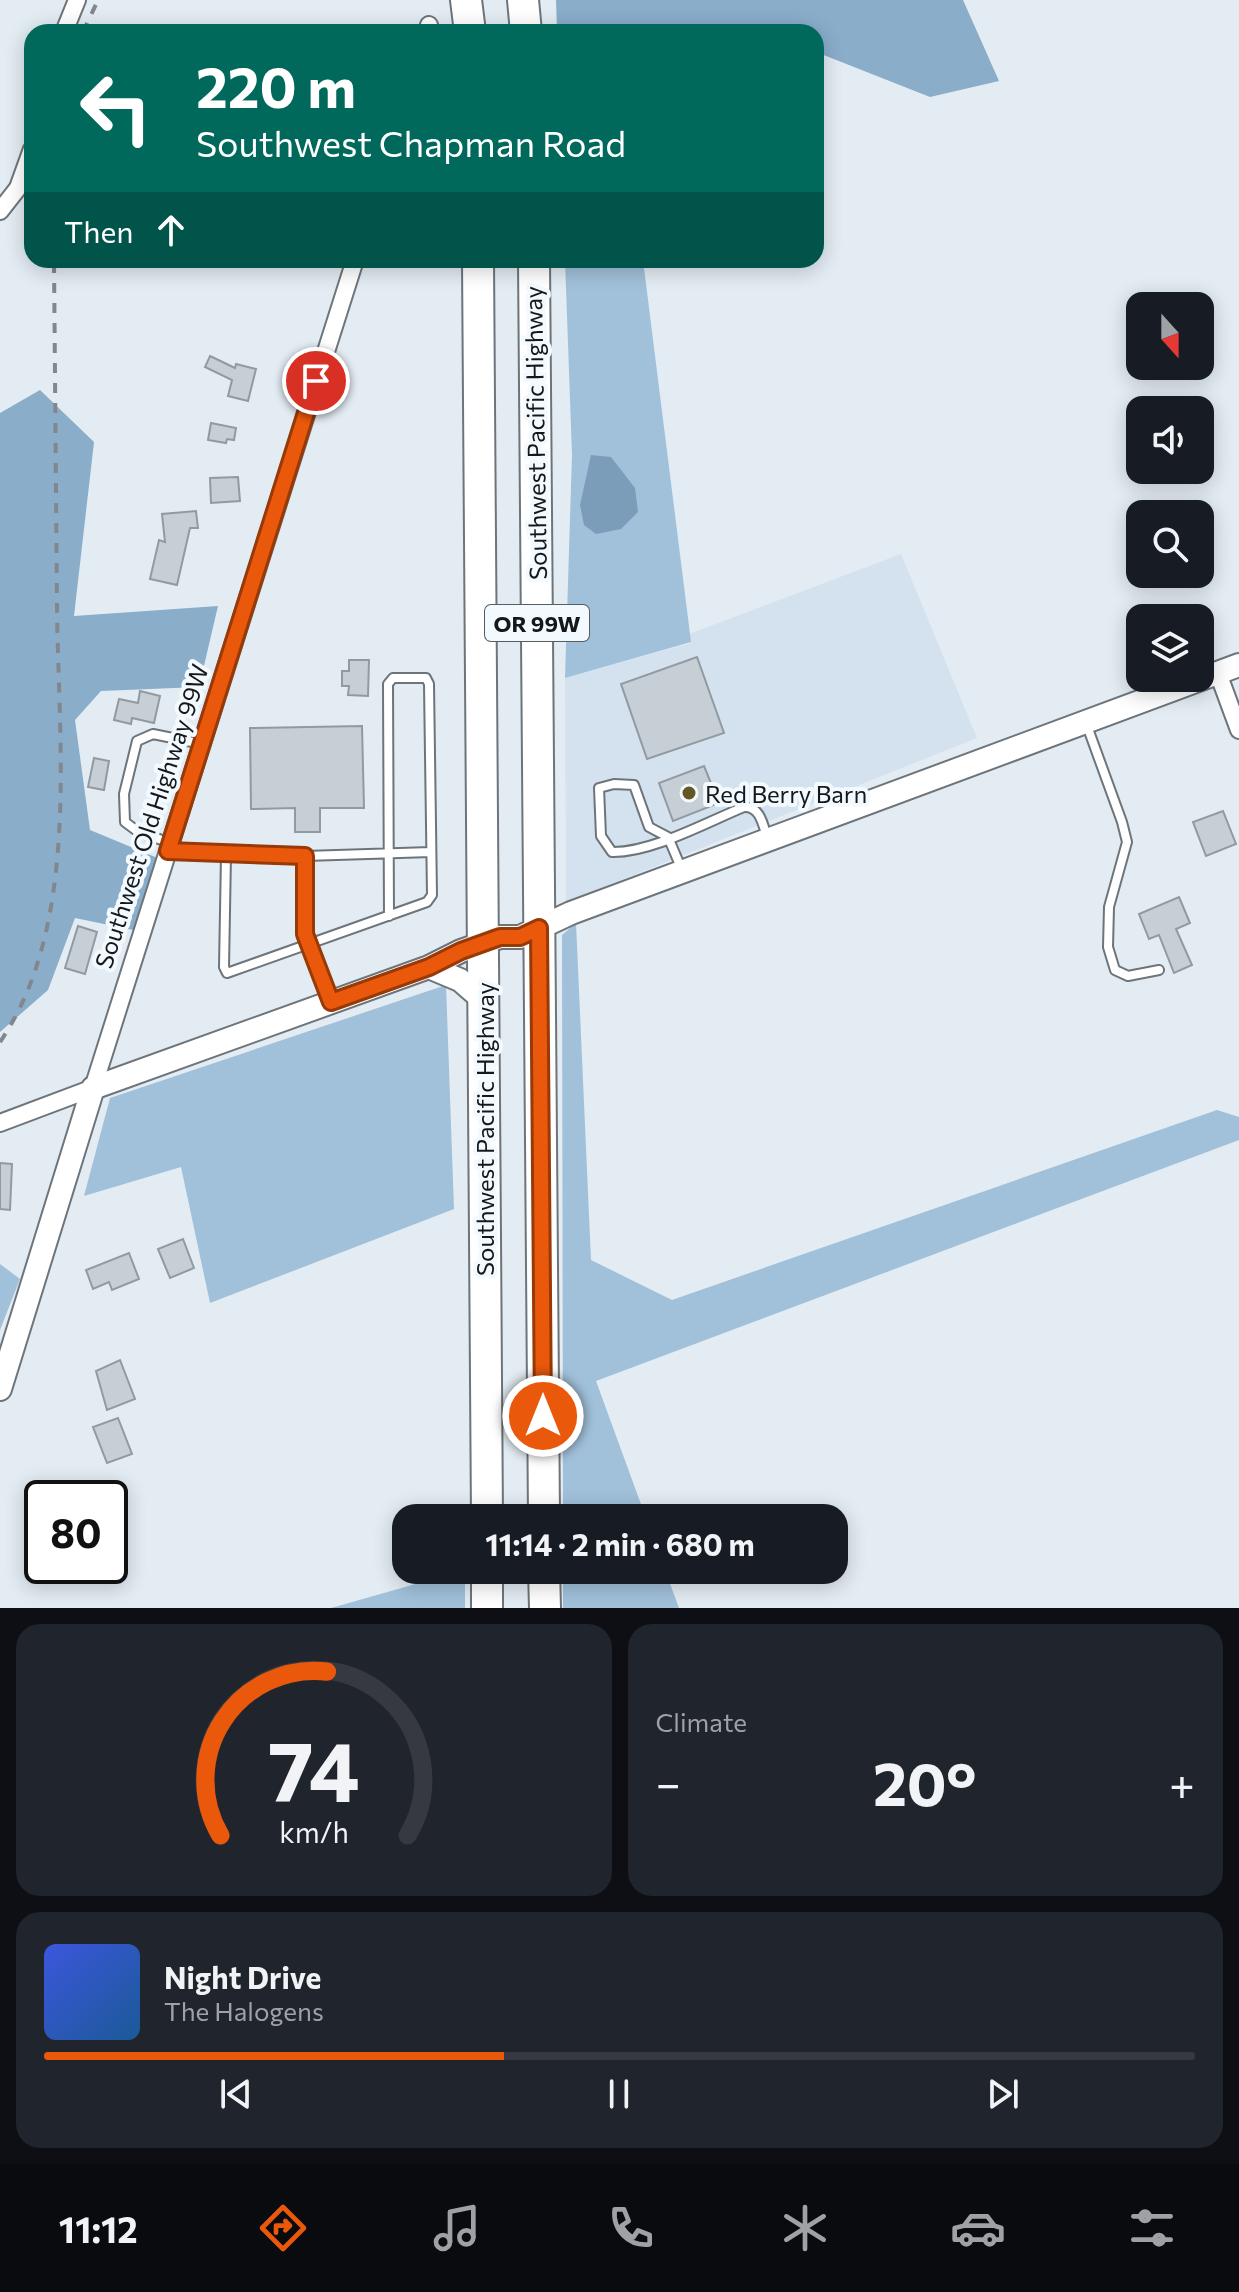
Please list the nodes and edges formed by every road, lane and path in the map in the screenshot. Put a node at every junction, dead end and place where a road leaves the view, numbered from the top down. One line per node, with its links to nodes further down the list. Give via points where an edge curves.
1 (77, 0): 3 (street)
2 (466, 0): 4 (highway)
3 (67, 24)
4 (469, 24)
5 (24, 171): 6 (street)
6 (0, 211)
7 (352, 268): 13 (street, Southwest Old Highway 99W)
8 (478, 268): 24 (highway, Southwest Pacific Highway / OR 99W)
9 (534, 268): 23 (highway, Southwest Pacific Highway / OR 99W)
10 (1228, 669): 11 (street); 12 (street)
11 (1086, 723): 15 (street); 27 (lane, via 1127,842 1112,885 1108,947 1115,970 1128,976)
12 (1239, 730)
13 (202, 744): 16 (street, Southwest Old Highway 99W); 16 (lane, via 153,734 143,736 135,747 124,794 125,822)
14 (668, 837): 14 (lane, via 649,827 634,785 599,788 601,836 612,852); 15 (lane, via 744,807 756,810); 21 (lane)
15 (768, 841): 21 (street)
16 (169, 847): 19 (lane); 30 (street, Southwest Old Highway 99W)
17 (431, 852): 18 (lane); 18 (lane, via 429,684 426,678 393,678 388,684); 22 (lane, via 432,895 427,902)
18 (389, 853): 20 (lane); 22 (lane)
19 (226, 855): 20 (lane); 25 (lane, via 227,973)
20 (305, 856): 25 (lane, via 305,934)
21 (683, 872): 23 (street)
22 (389, 916): 25 (lane)
23 (539, 928): 24 (street); 34 (highway, Southwest Pacific Highway / OR 99W)
24 (483, 943): 26 (street); 28 (highway, Southwest Pacific Highway / OR 99W)
25 (310, 945): 29 (lane)
26 (429, 967): 28 (street, via 460,980); 29 (street)
27 (1159, 970)
28 (483, 1000): 33 (highway, Southwest Pacific Highway / OR 99W)
29 (331, 1002): 30 (street)
30 (93, 1088): 31 (street); 32 (street, Southwest Old Highway 99W)
31 (0, 1123)
32 (0, 1389)
33 (487, 1504)
34 (544, 1504)
35 (487, 1584): 37 (highway)
36 (544, 1584): 38 (highway)
37 (487, 1608)
38 (545, 1608)

